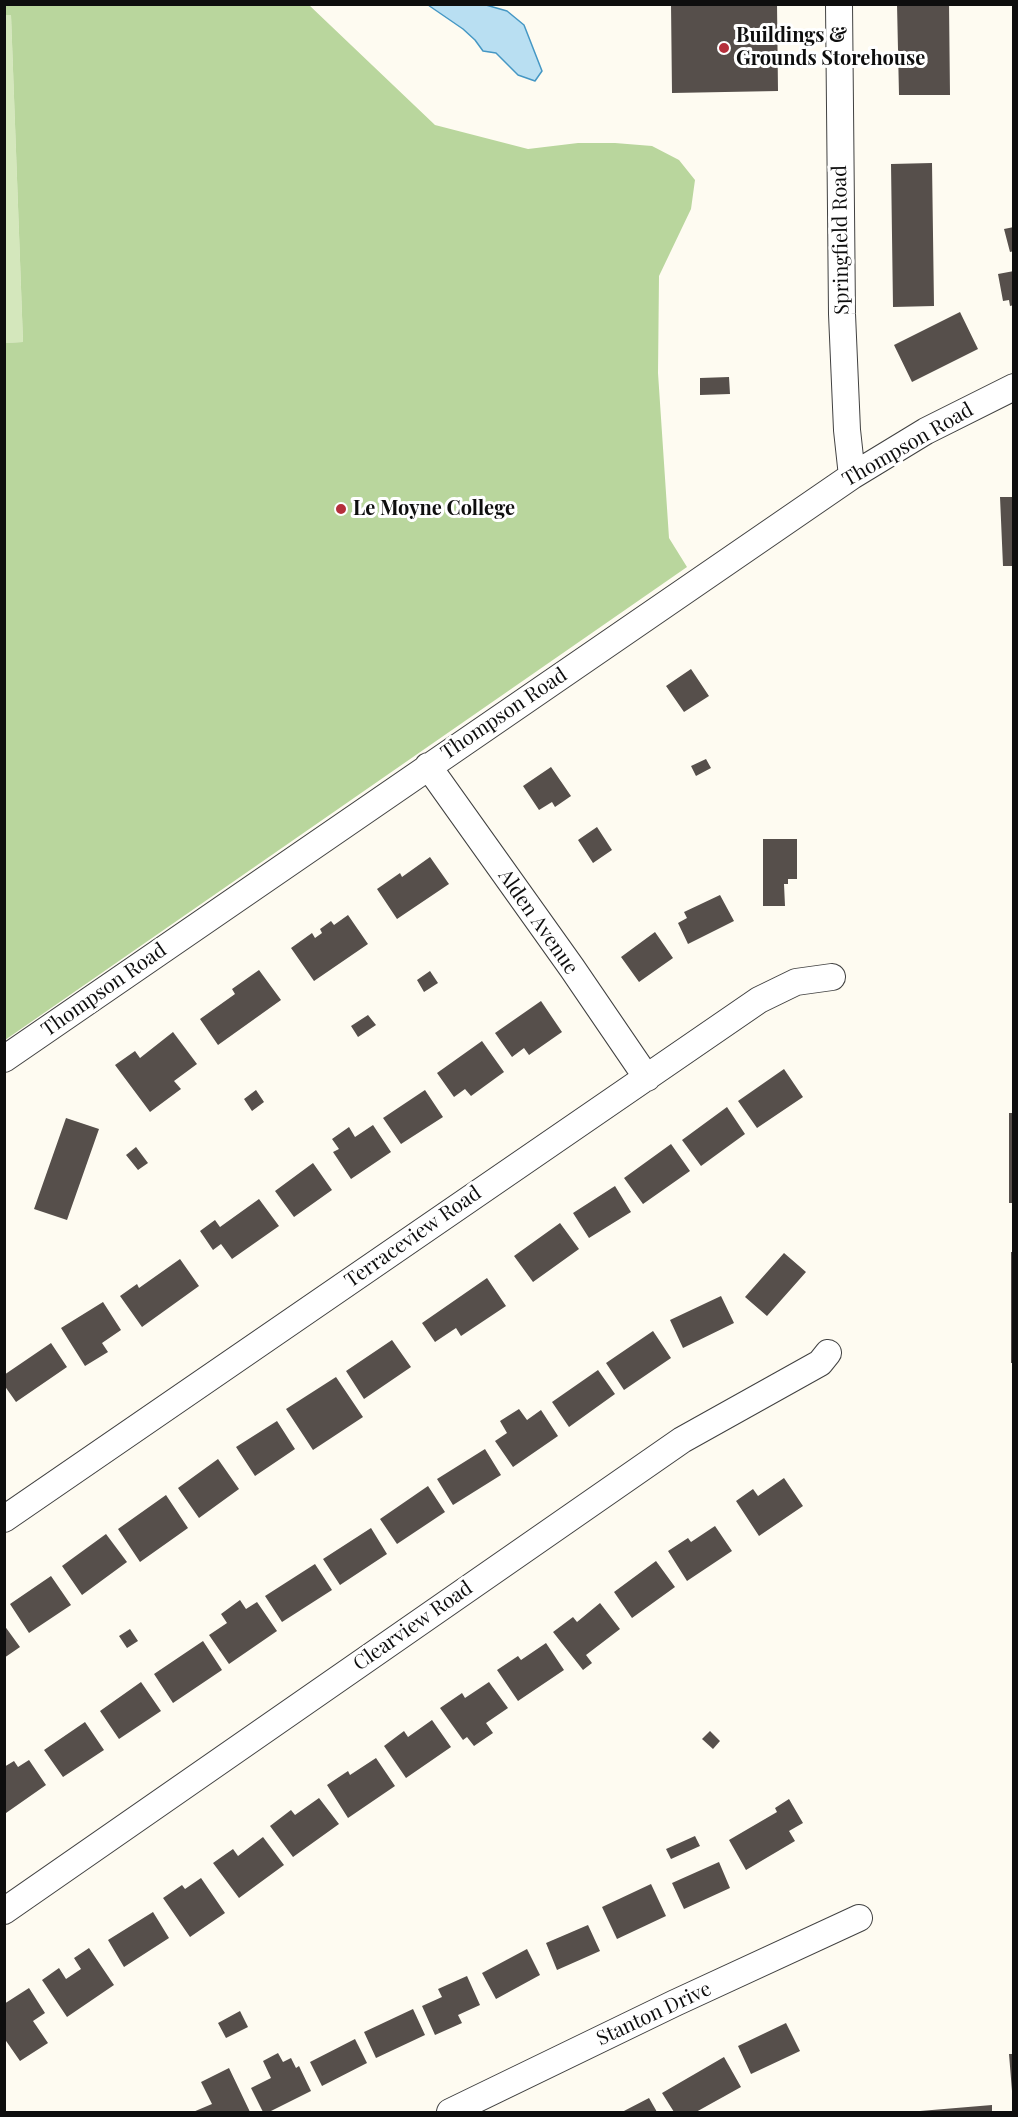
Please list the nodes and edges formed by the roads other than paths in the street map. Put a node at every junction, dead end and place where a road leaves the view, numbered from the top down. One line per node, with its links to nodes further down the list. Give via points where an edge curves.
1 (839, 4): 3 (street, Springfield Road, via 842,314)
2 (1014, 387): 3 (street, Thompson Road, via 926,431)
3 (852, 476): 4 (street, Thompson Road)
4 (428, 766): 6 (street, Thompson Road); 7 (street, Alden Avenue)
5 (832, 977): 7 (street, Terraceview Road, via 796,982 759,1000)
6 (4, 1059)
7 (646, 1078): 9 (street, Terraceview Road)
8 (828, 1353): 10 (street, Clearview Road, via 820,1363 682,1440)
9 (4, 1520)
10 (4, 1911)
11 (860, 1918): 12 (street, Stanton Drive)
12 (450, 2112)

